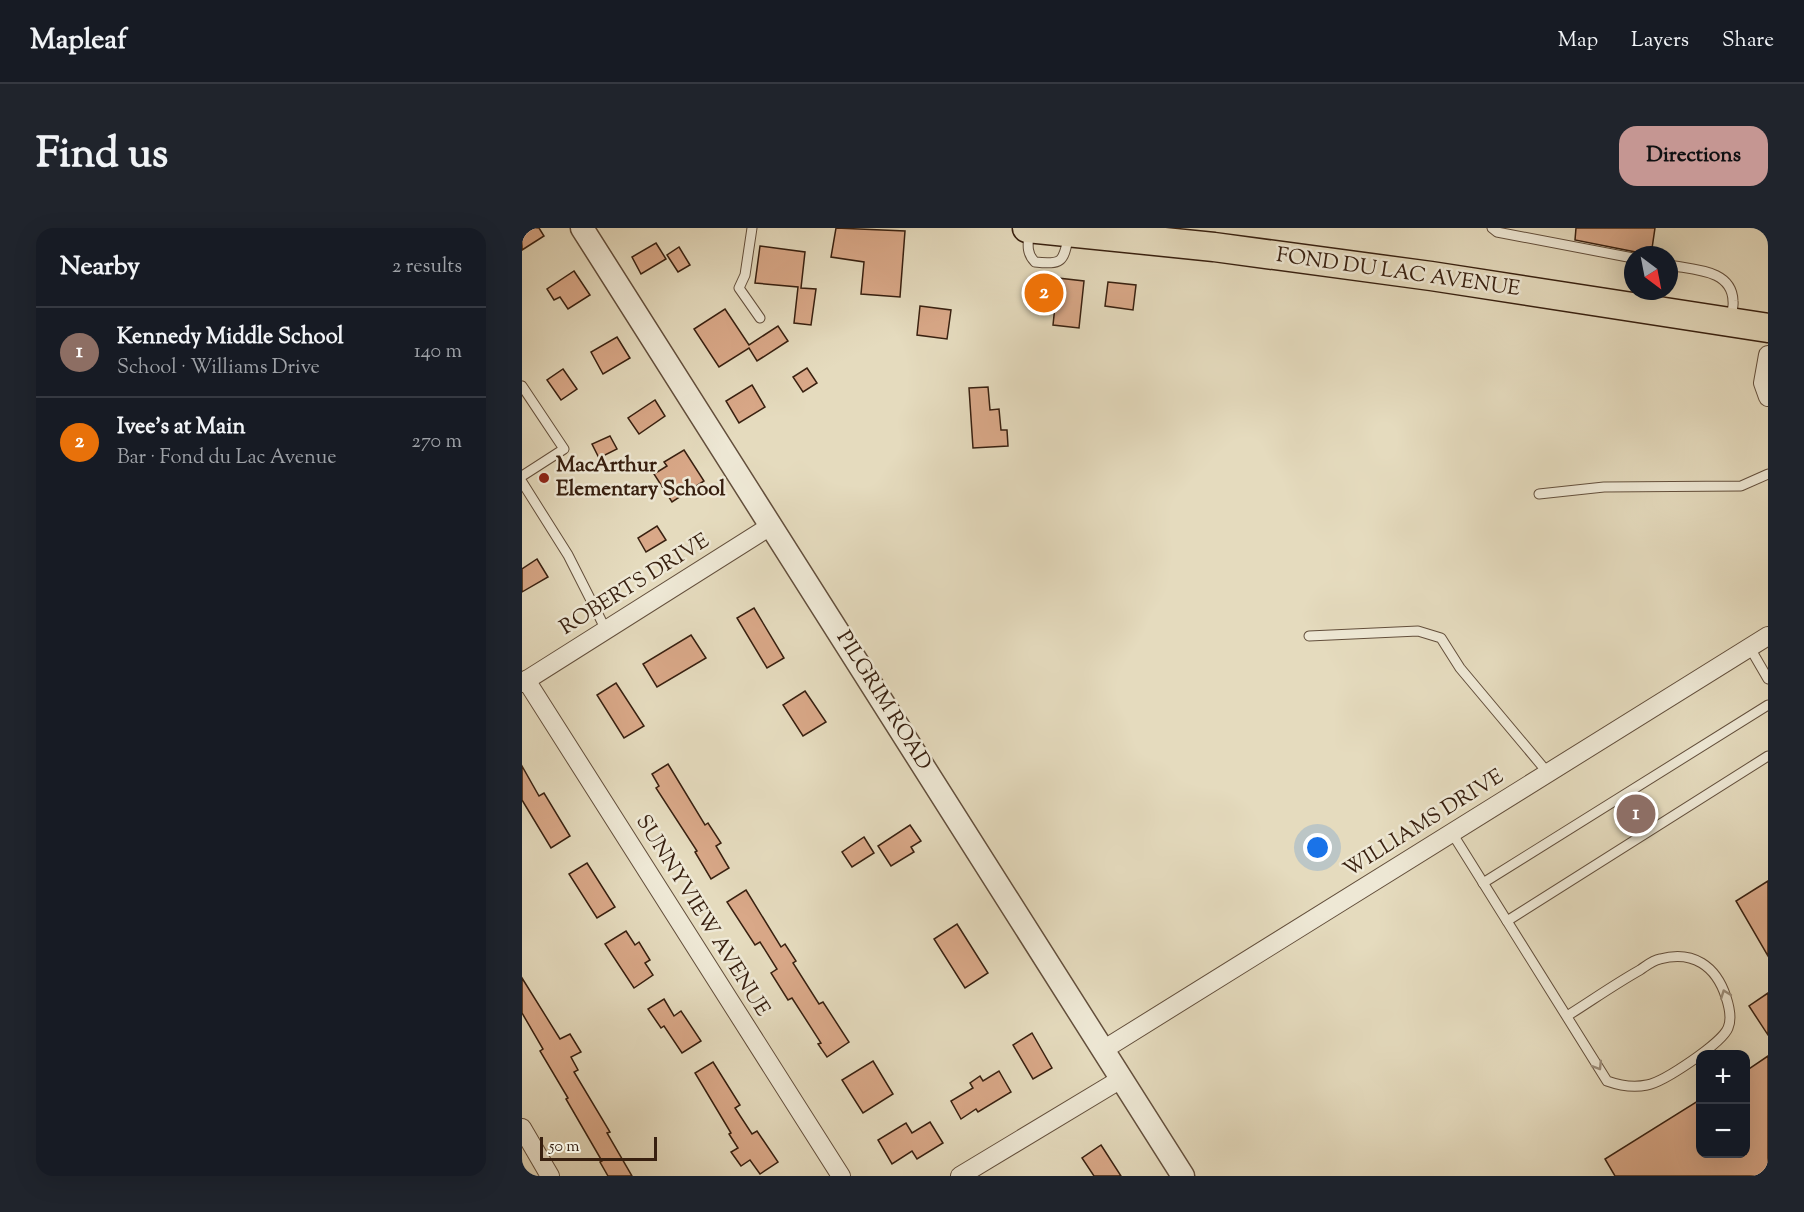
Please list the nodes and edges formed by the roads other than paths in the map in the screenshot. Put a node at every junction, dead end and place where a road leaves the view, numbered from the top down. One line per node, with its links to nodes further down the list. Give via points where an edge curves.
1 (582, 228): 17 (street, PILGRIM ROAD)
2 (752, 228): 7 (lane, via 740,288)
3 (1028, 228): 8 (main road, FOND DU LAC AVENUE, via 1214,247)
4 (1492, 228): 5 (lane)
5 (1624, 256)
6 (1678, 267): 8 (lane, via 1719,275 1730,286)
7 (760, 318)
8 (1730, 322): 9 (main road, FOND DU LAC AVENUE)
9 (1768, 328)
10 (1768, 355): 12 (street, via 1763,383)
11 (522, 386): 14 (lane, via 564,449)
12 (1768, 397)
13 (1768, 474): 16 (lane, via 1741,486 1604,487)
14 (522, 476)
15 (522, 483): 18 (lane, via 568,555)
16 (1539, 494)
17 (772, 525): 18 (street, ROBERTS DRIVE); 31 (street, PILGRIM ROAD)
18 (606, 630): 23 (street, ROBERTS DRIVE)
19 (1309, 636): 26 (lane, via 1418,631 1441,638 1460,668)
20 (1768, 636): 21 (street, WILLIAMS DRIVE)
21 (1750, 648): 22 (lane); 26 (street, WILLIAMS DRIVE)
22 (1768, 678)
23 (524, 682): 35 (street, SUNNYVIEW AVENUE)
24 (1768, 705): 28 (lane)
25 (1768, 756): 29 (lane)
26 (1548, 773): 27 (street, WILLIAMS DRIVE)
27 (1452, 833): 28 (lane); 31 (street, WILLIAMS DRIVE)
28 (1483, 883): 29 (lane)
29 (1507, 921): 30 (lane)
30 (1567, 1016): 30 (lane, one-way to 30, via 1607,1081 1623,1087 1649,1085 1715,1044 1728,1028 1730,1007 1714,971 1700,961 1680,957 1659,959)
31 (1103, 1050): 32 (street, PILGRIM ROAD)
32 (1121, 1079): 36 (street); 37 (street, PILGRIM ROAD)
33 (522, 1128): 34 (street)
34 (550, 1176)
35 (841, 1176)
36 (960, 1176)
37 (1183, 1176)

